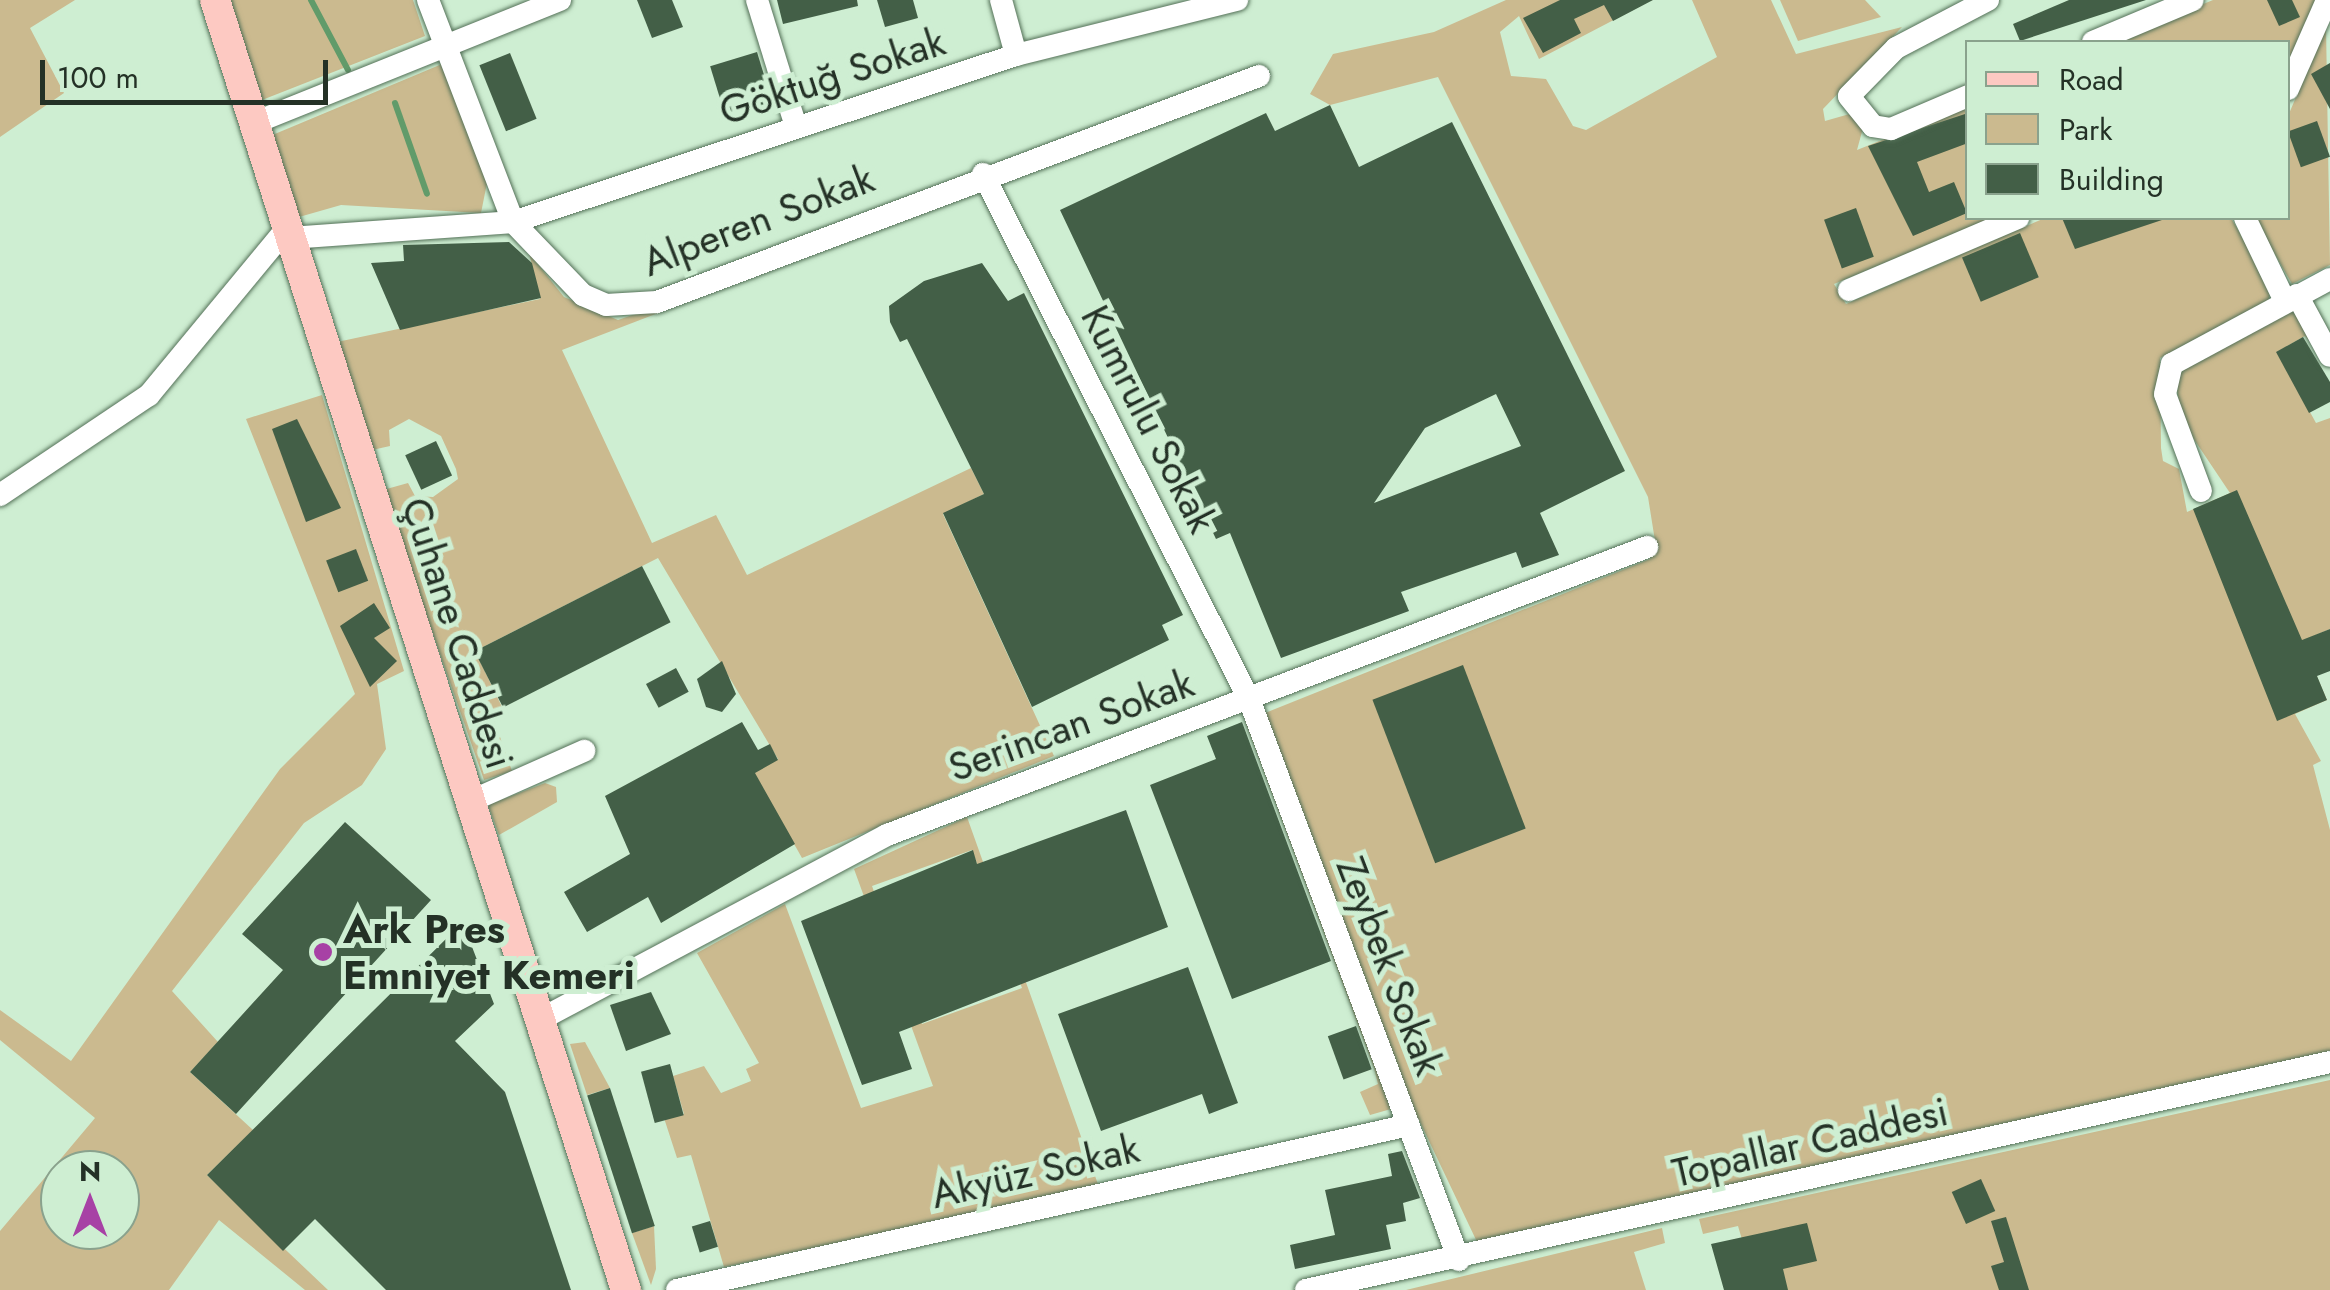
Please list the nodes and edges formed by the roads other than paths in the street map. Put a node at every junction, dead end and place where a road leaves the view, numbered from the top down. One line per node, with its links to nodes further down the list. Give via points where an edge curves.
1 (215, 0): 16 (main road, Çuhane Caddesi)
2 (428, 0): 11 (street)
3 (560, 0): 11 (street)
4 (757, 0): 17 (street)
5 (1001, 0): 12 (street)
6 (1237, 0): 12 (street, Göktuğ Sokak)
7 (1988, 0): 15 (street, via 1896,48 1849,96 1872,126 1890,129)
8 (2194, 0): 10 (street)
9 (2327, 5): 14 (street)
10 (2098, 40)
11 (446, 44): 16 (street); 21 (street)
12 (1016, 55): 17 (street, Göktuğ Sokak)
13 (1259, 76): 18 (street, Alperen Sokak)
14 (2290, 85)
15 (1965, 97)
16 (254, 123): 22 (main road, Çuhane Caddesi)
17 (796, 128): 21 (street, Göktuğ Sokak)
18 (982, 174): 21 (street, Alperen Sokak, via 634,308 583,294); 30 (street, Kumrulu Sokak)
19 (2013, 220): 24 (street)
20 (2247, 220): 25 (street)
21 (513, 222): 22 (street)
22 (288, 233): 28 (street, via 149,395); 32 (main road, Çuhane Caddesi)
23 (2330, 279): 25 (street)
24 (1848, 290)
25 (2291, 298): 26 (street); 27 (street, via 2180,355 2166,376)
26 (2330, 356)
27 (2201, 490)
28 (0, 496)
29 (1647, 547): 30 (street, Serincan Sokak)
30 (1249, 699): 33 (street, Serincan Sokak, via 888,835); 35 (street, Zeybek Sokak)
31 (584, 751): 32 (street)
32 (471, 801): 33 (main road, Çuhane Caddesi)
33 (541, 1019): 37 (main road, Çuhane Caddesi)
34 (2330, 1062): 36 (street, Topallar Caddesi)
35 (1409, 1125): 36 (street, Zeybek Sokak); 38 (street, Akyüz Sokak)
36 (1459, 1260): 39 (street, Topallar Caddesi)
37 (626, 1290)
38 (678, 1290)
39 (1306, 1290)

